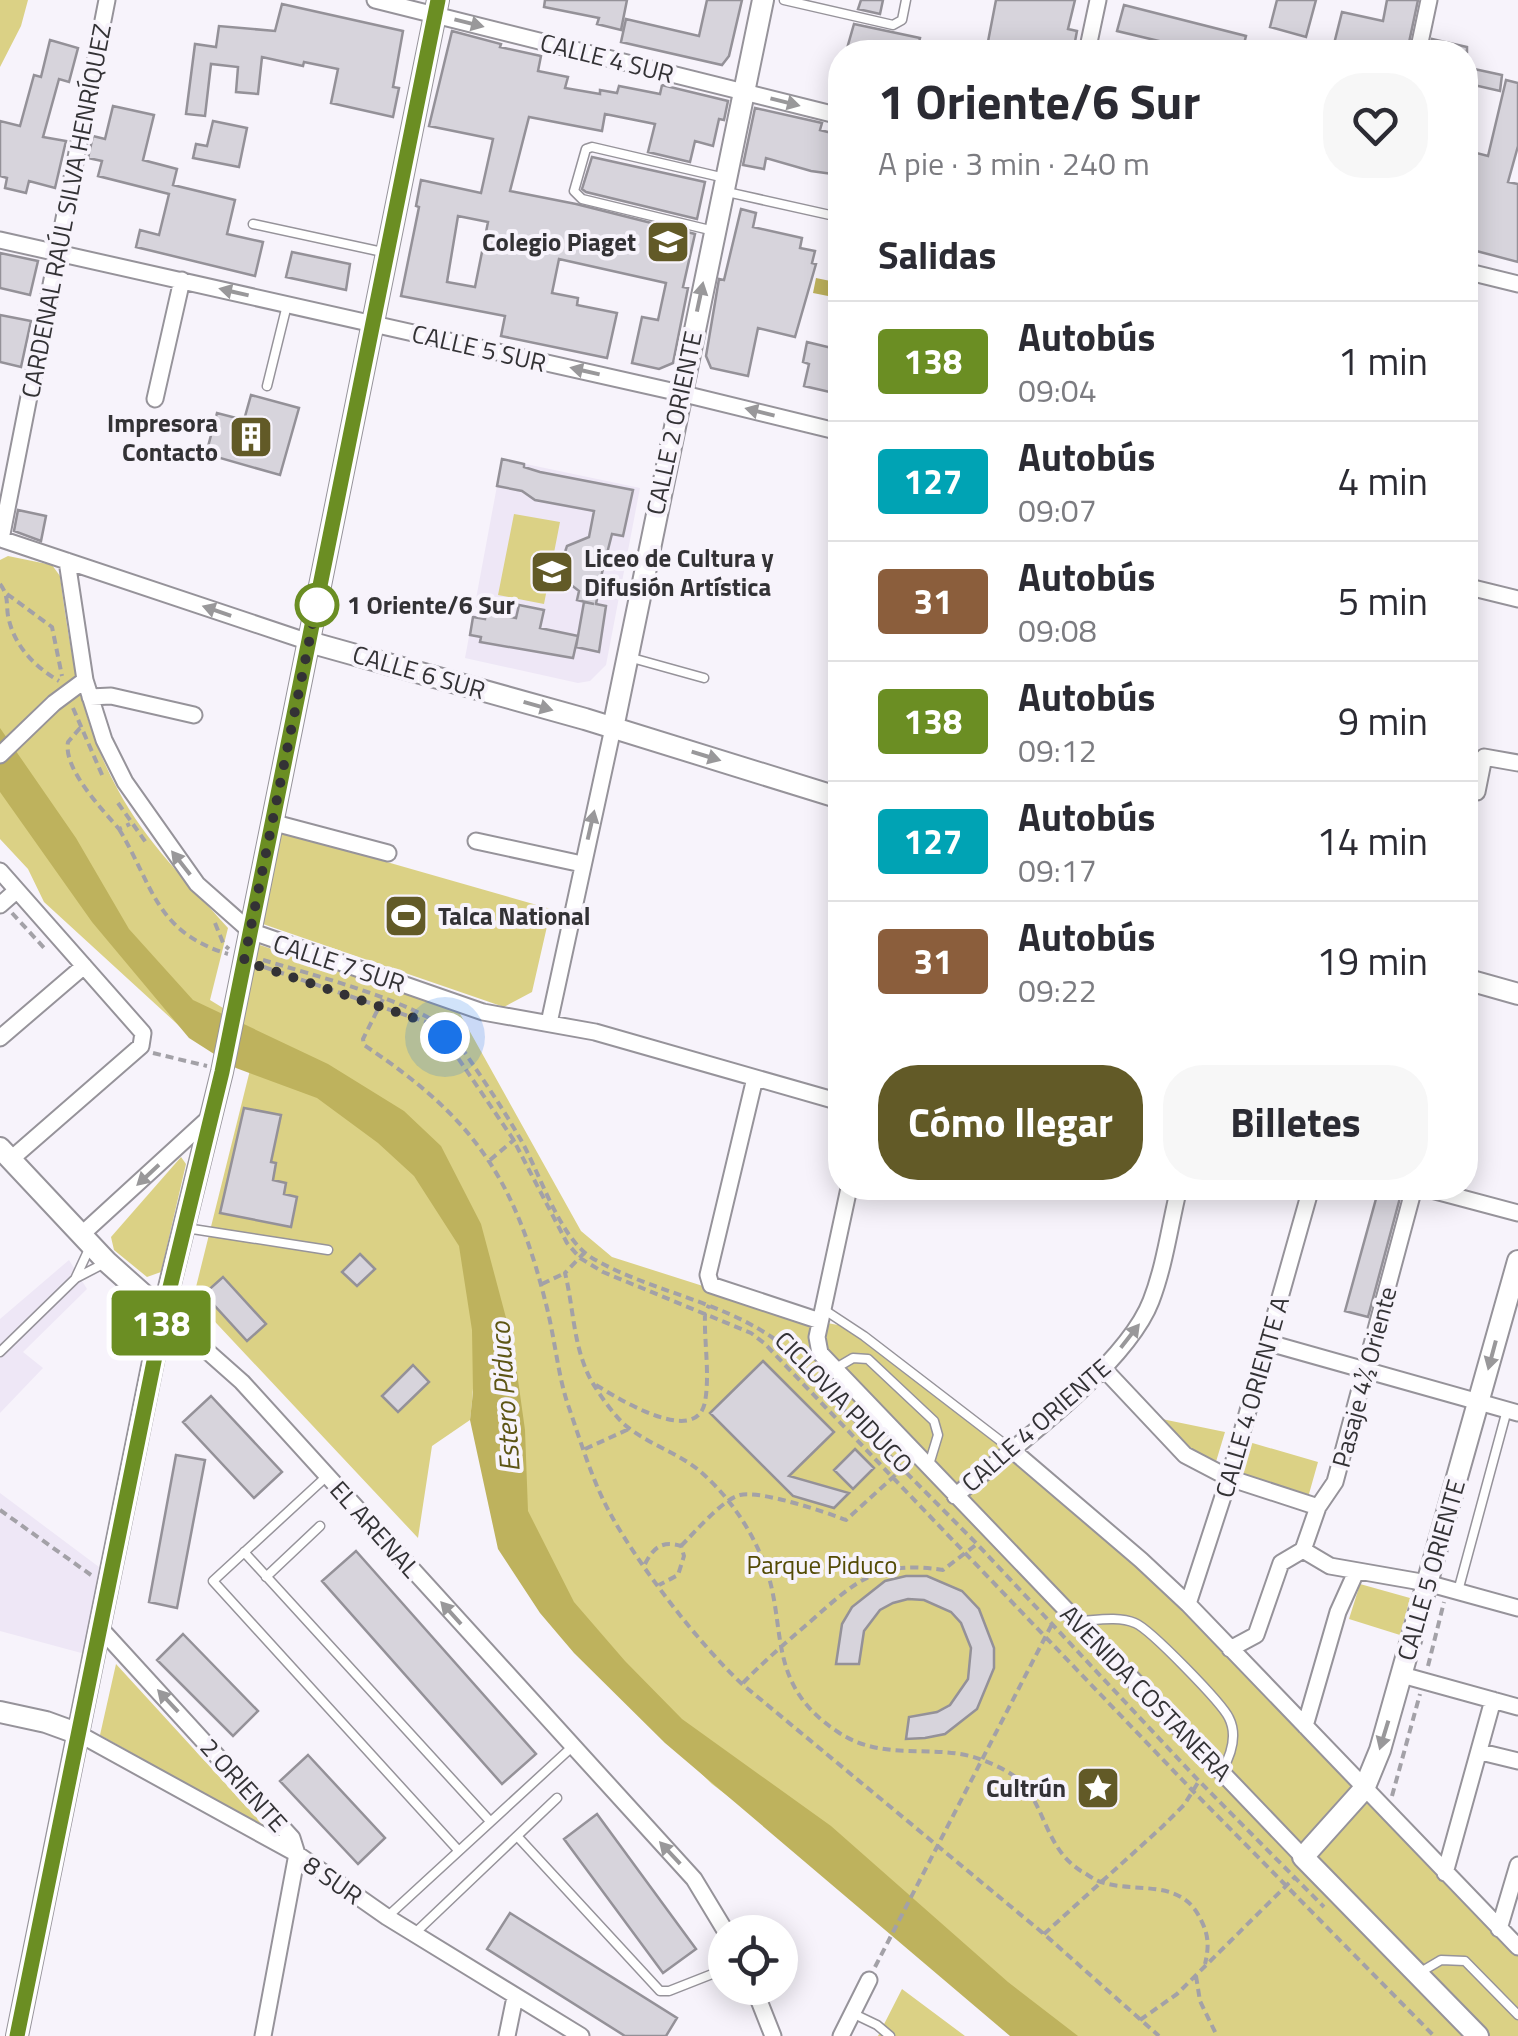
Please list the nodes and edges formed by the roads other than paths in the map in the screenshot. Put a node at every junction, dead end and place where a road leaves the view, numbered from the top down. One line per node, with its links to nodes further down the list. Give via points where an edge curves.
1 (107, 0): 18 (street, CARDENAL RAÚL SILVA HENRÍQUEZ)
2 (374, 0): 8 (street, CALLE 4 SUR)
3 (763, 0): 11 (street, CALLE 2 ORIENTE)
4 (784, 0): 5 (lane, via 893,25 902,20)
5 (906, 0)
6 (1098, 0): 9 (street)
7 (1429, 0): 10 (street)
8 (436, 7): 11 (street, CALLE 4 SUR, one-way to 11); 19 (street)
9 (1090, 40)
10 (1421, 40)
11 (744, 92): 12 (street, CALLE 4 SUR, one-way to 12); 13 (street, CALLE 2 ORIENTE)
12 (828, 113)
13 (724, 184): 14 (lane); 16 (street, CALLE 2 ORIENTE); 16 (lane, via 592,148 586,149 574,192)
14 (828, 214)
15 (253, 224): 19 (lane)
16 (714, 230): 26 (street, CALLE 2 ORIENTE, one-way to 16)
17 (0, 240): 18 (street, CALLE 5 SUR)
18 (57, 253): 21 (street, CALLE 5 SUR); 29 (street, CARDENAL RAÚL SILVA HENRÍQUEZ)
19 (387, 253): 24 (street)
20 (1478, 274): 22 (street)
21 (182, 280): 23 (street, CALLE 5 SUR, one-way to 21); 27 (street)
22 (1518, 284)
23 (287, 304): 24 (street, CALLE 5 SUR); 25 (lane)
24 (372, 324): 26 (street, CALLE 5 SUR, one-way to 24); 33 (street)
25 (267, 386)
26 (680, 393): 28 (street, CALLE 5 SUR, one-way to 26); 34 (street, CALLE 2 ORIENTE)
27 (155, 399)
28 (828, 429)
29 (1, 539): 30 (street, CALLE 6 SUR)
30 (67, 561): 33 (street, CALLE 6 SUR, one-way to 30); 36 (street, CALLE 7 SUR)
31 (1478, 589): 32 (street)
32 (1518, 599)
33 (309, 642): 39 (street, CALLE 6 SUR, one-way to 39); 44 (street)
34 (627, 656): 35 (lane); 39 (street, CALLE 2 ORIENTE)
35 (704, 678)
36 (85, 680): 37 (street, CALLE 7 SUR); 40 (street, via 62,693)
37 (90, 698): 38 (street, via 111,696); 51 (street, CALLE 7 SUR, one-way to 37, via 196,884 162,839 125,782)
38 (194, 715)
39 (613, 728): 43 (street, CALLE 6 SUR, one-way to 43); 47 (street, CALLE 2 ORIENTE, one-way to 39)
40 (0, 755)
41 (1518, 763): 42 (street, via 1484,757)
42 (1478, 772)
43 (828, 794)
44 (271, 822): 46 (street); 51 (street)
45 (476, 841): 47 (street)
46 (388, 852)
47 (582, 864): 55 (street, CALLE 2 ORIENTE)
48 (0, 871): 49 (street)
49 (16, 891): 50 (street); 52 (street)
50 (0, 905)
51 (250, 931): 55 (street, CALLE 7 SUR, via 483,1012); 59 (street, via 236,955 235,999 214,1069)
52 (84, 966): 56 (street); 60 (street, via 143,1033 141,1046)
53 (1478, 983): 54 (street)
54 (1518, 994)
55 (549, 1023): 57 (street, CALLE 7 SUR)
56 (0, 1038)
57 (755, 1078): 58 (street, CALLE 7 SUR); 74 (street, via 708,1275 712,1286)
58 (828, 1099)
59 (213, 1114): 67 (street); 68 (street, one-way to 68)
60 (5, 1154): 68 (street, EL ARENAL)
61 (846, 1200): 74 (street)
62 (1176, 1200): 77 (street, CALLE 4 ORIENTE, one-way to 62, via 1152,1300)
63 (1308, 1200): 75 (street, CALLE 4 ORIENTE A)
64 (1411, 1200): 79 (street, Pasaje 4½ Oriente)
65 (1469, 1200): 66 (street)
66 (1518, 1213)
67 (186, 1228): 69 (lane); 73 (street)
68 (86, 1240): 70 (street, EL ARENAL); 72 (lane)
69 (328, 1250)
70 (107, 1262): 72 (lane); 73 (street, EL ARENAL)
71 (1518, 1262): 80 (street, CALLE 5 ORIENTE, one-way to 80)
72 (76, 1278): 76 (lane)
73 (164, 1312): 84 (street, EL ARENAL, via 242,1382); 98 (street)
74 (822, 1315): 78 (street, AVENIDA COSTANERA, via 817,1346); 82 (lane, via 864,1336)
75 (1270, 1343): 79 (street); 85 (street, CALLE 4 ORIENTE A)
76 (0, 1352)
77 (1104, 1369): 82 (street, CALLE 4 ORIENTE); 85 (street, via 1185,1455)
78 (834, 1370): 83 (street, AVENIDA COSTANERA); 83 (lane, via 868,1358 934,1420 938,1435)
79 (1368, 1370): 80 (street); 87 (street, Pasaje 4½ Oriente, via 1335,1482)
80 (1480, 1401): 81 (street); 93 (street, CALLE 5 ORIENTE)
81 (1512, 1412): 94 (lane)
82 (1010, 1450): 86 (street, CALLE 4 ORIENTE); 95 (street)
83 (928, 1468): 86 (street, AVENIDA COSTANERA)
84 (327, 1476): 90 (lane); 106 (street, EL ARENAL, one-way to 84)
85 (1230, 1478): 87 (street); 95 (street, CALLE 4 ORIENTE A)
86 (955, 1496): 97 (street, AVENIDA COSTANERA)
87 (1318, 1507): 89 (street, Pasaje 4½ Oriente)
88 (320, 1526): 92 (lane)
89 (1303, 1550): 91 (street); 99 (street, Pasaje 4½ Oriente, via 1281,1562 1256,1635)
90 (244, 1552): 92 (lane); 114 (lane, via 213,1581)
91 (1356, 1572): 93 (street); 104 (street)
92 (266, 1576): 112 (lane)
93 (1426, 1583): 94 (street); 100 (street, CALLE 5 ORIENTE)
94 (1458, 1591): 96 (street)
95 (1188, 1604): 99 (street)
96 (1518, 1608)
97 (1076, 1621): 109 (street, AVENIDA COSTANERA); 109 (lane, via 1134,1622 1210,1693 1233,1733)
98 (100, 1628): 105 (street); 115 (street, 2 ORIENTE, one-way to 98, via 272,1814)
99 (1230, 1650): 104 (street)
100 (1402, 1675): 101 (street); 110 (street, CALLE 5 ORIENTE, one-way to 110)
101 (1494, 1700): 102 (street); 107 (street)
102 (1518, 1707)
103 (0, 1712): 105 (street)
104 (1305, 1726): 110 (street)
105 (79, 1734): 115 (street, 8 SUR); 131 (street)
106 (572, 1747): 112 (lane); 119 (street, EL ARENAL, one-way to 106, via 694,1879)
107 (1481, 1752): 108 (street); 118 (street)
108 (1517, 1757)
109 (1222, 1771): 116 (street, AVENIDA COSTANERA)
110 (1364, 1789): 116 (street, CALLE 5 ORIENTE); 118 (street)
111 (557, 1798): 113 (lane)
112 (490, 1820): 114 (lane)
113 (517, 1836): 122 (lane); 125 (lane, via 660,1991)
114 (458, 1850): 120 (lane)
115 (297, 1854): 120 (street, 8 SUR); 132 (street, 2 ORIENTE)
116 (1302, 1857): 124 (street, AVENIDA COSTANERA)
117 (1518, 1865): 121 (street)
118 (1445, 1873): 121 (street)
119 (716, 1915)
120 (387, 1917): 122 (street, 8 SUR)
121 (1500, 1929): 123 (street)
122 (414, 1934): 127 (street, 8 SUR)
123 (1518, 1947)
124 (1418, 1974): 130 (lane, via 1441,1960 1465,1961); 138 (street, AVENIDA COSTANERA)
125 (708, 1975)
126 (869, 1980): 129 (street)
127 (515, 1997): 133 (street); 134 (street, 8 SUR)
128 (761, 2005): 135 (street)
129 (852, 2013): 136 (street); 137 (lane)
130 (1518, 2015)
131 (17, 2036)
132 (263, 2036)
133 (507, 2036)
134 (581, 2036)
135 (773, 2036)
136 (840, 2036)
137 (890, 2036)
138 (1478, 2036)

